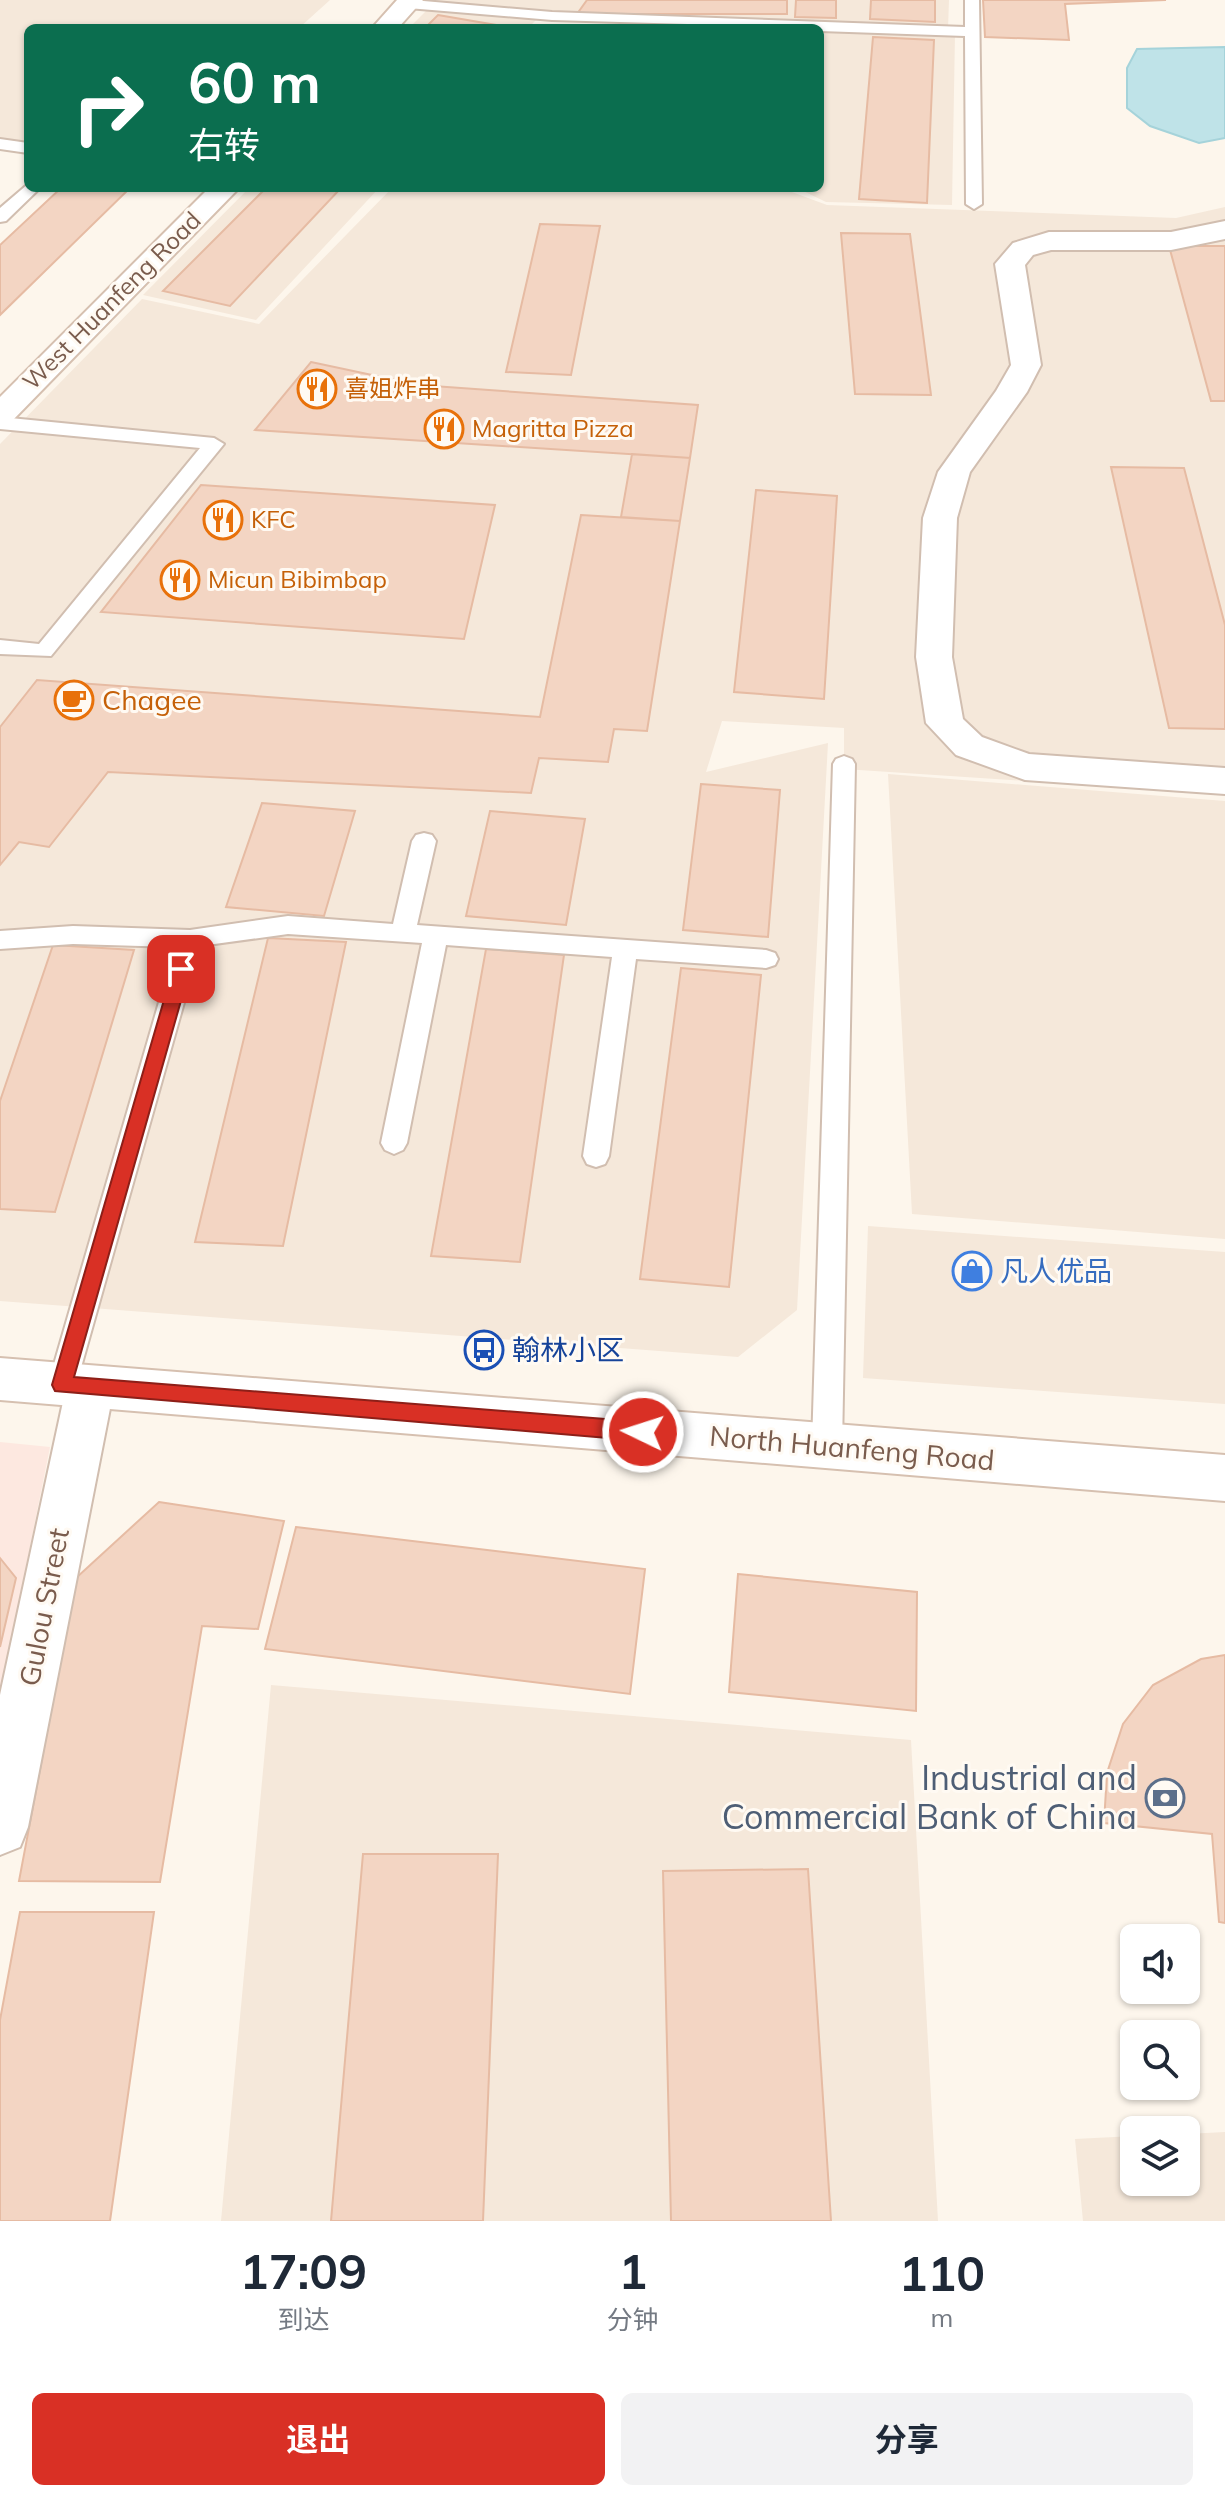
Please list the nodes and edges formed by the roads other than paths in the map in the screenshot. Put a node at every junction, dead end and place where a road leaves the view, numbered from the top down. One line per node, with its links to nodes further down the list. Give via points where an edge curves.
1 (566, 0): 4 (lane)
2 (972, 0): 8 (lane)
3 (409, 2): 4 (lane); 5 (street)
4 (552, 16): 6 (lane)
5 (388, 24)
6 (762, 24)
7 (824, 26): 8 (lane)
8 (973, 32): 13 (lane)
9 (0, 144): 10 (lane)
10 (24, 147)
11 (28, 192): 14 (lane)
12 (221, 192): 16 (street, West Huanfeng Road)
13 (974, 204)
14 (0, 217)
15 (1225, 230): 20 (street, via 1171,241 1049,241 1023,249 1010,264 1026,365 954,472 940,518 934,657 945,723 969,746 1025,767)
16 (0, 415)
17 (0, 423): 18 (lane, via 214,444 44,651)
18 (0, 647)
19 (844, 764): 32 (lane)
20 (1225, 781)
21 (424, 841): 22 (lane)
22 (403, 933): 23 (lane); 24 (lane, via 288,925)
23 (436, 936): 26 (lane); 28 (lane)
24 (190, 939): 25 (lane, via 73,935); 31 (lane)
25 (0, 940)
26 (625, 949): 27 (lane); 29 (lane)
27 (766, 959)
28 (394, 1143)
29 (596, 1156)
30 (0, 1379): 31 (street, North Huanfeng Road)
31 (76, 1386): 32 (street, North Huanfeng Road); 34 (street, Gulou Street)
32 (827, 1446): 33 (street, North Huanfeng Road)
33 (1225, 1478)
34 (0, 1827)

